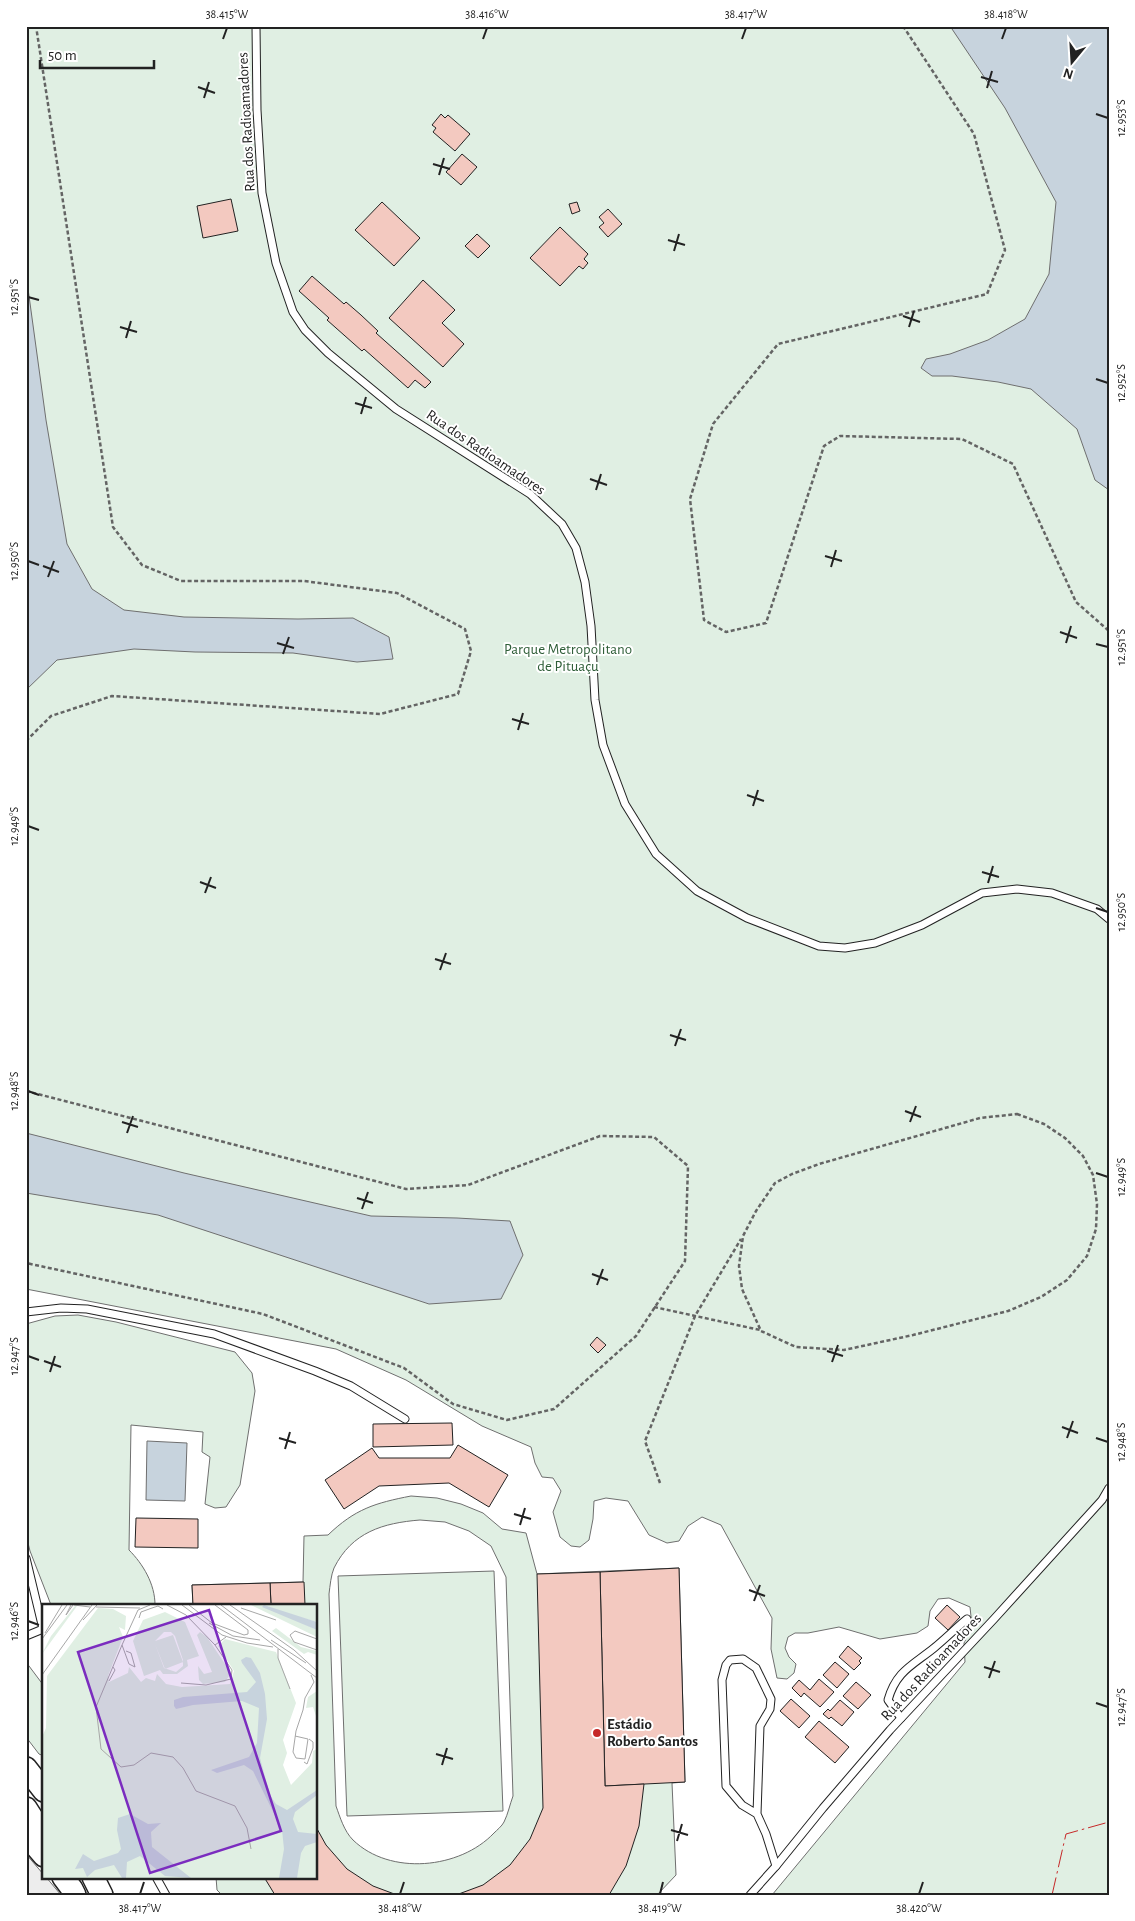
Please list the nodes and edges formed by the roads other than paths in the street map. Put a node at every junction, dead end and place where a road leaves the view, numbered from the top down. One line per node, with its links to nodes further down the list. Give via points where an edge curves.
1 (256, 26): 2 (lane, Rua dos Radioamadores, via 262,193 276,263 293,312 328,353 396,409 530,494 562,524 576,548 585,582 603,745 625,804 656,854 696,890 747,918 819,946 845,948 875,943 922,925 982,893 1016,889 1052,893 1097,909)
2 (1109, 919)
3 (26, 1312): 4 (lane, via 61,1308 87,1310 214,1334 351,1386)
4 (405, 1419)
5 (1109, 1488): 11 (lane, Rua dos Radioamadores, via 1102,1500)
6 (26, 1558): 8 (lane)
7 (966, 1619): 11 (lane, via 934,1648 905,1668 890,1690 888,1700)
8 (42, 1626)
9 (42, 1630): 10 (lane)
10 (26, 1636)
11 (902, 1718): 19 (lane, Rua dos Radioamadores)
12 (26, 1768): 13 (main road)
13 (42, 1789)
14 (26, 1808): 16 (main road)
15 (757, 1814): 15 (lane, via 760,1726 770,1709 771,1699 756,1668 743,1659 730,1660 722,1680 726,1786 742,1805); 19 (lane)
16 (42, 1833)
17 (26, 1835): 18 (main road)
18 (42, 1854)
19 (776, 1866): 24 (lane, Rua dos Radioamadores)
20 (94, 1878): 22 (main road)
21 (157, 1878): 23 (lane)
22 (102, 1895)
23 (166, 1895)
24 (750, 1895)

